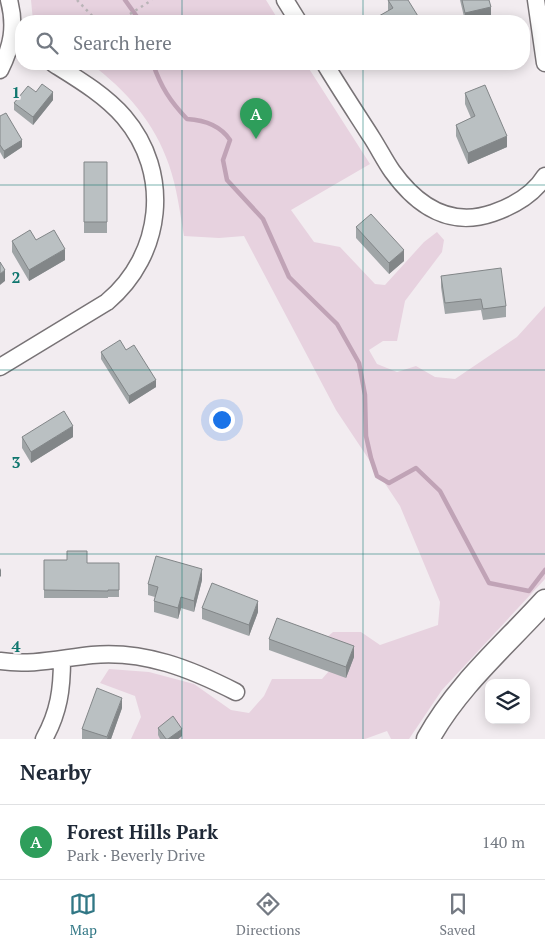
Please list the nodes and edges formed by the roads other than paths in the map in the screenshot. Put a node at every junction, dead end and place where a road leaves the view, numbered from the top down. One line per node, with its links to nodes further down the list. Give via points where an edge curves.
1 (9, 0): 5 (street)
2 (285, 0): 4 (street)
3 (536, 0): 7 (street)
4 (294, 15)
5 (15, 35)
6 (15, 48): 8 (street)
7 (545, 63)
8 (0, 70)
9 (63, 70): 12 (street, via 104,98 125,118 144,148 154,180 151,236 146,251 115,296)
10 (329, 70): 11 (street, via 391,170 404,186 446,216 472,219 488,215 520,200 536,189)
11 (545, 176)
12 (0, 367)
13 (545, 601): 18 (street, via 465,687)
14 (62, 659): 15 (street); 16 (street, via 102,654 158,660); 17 (street, via 58,707)
15 (0, 661)
16 (236, 692)
17 (44, 739)
18 (428, 739)

